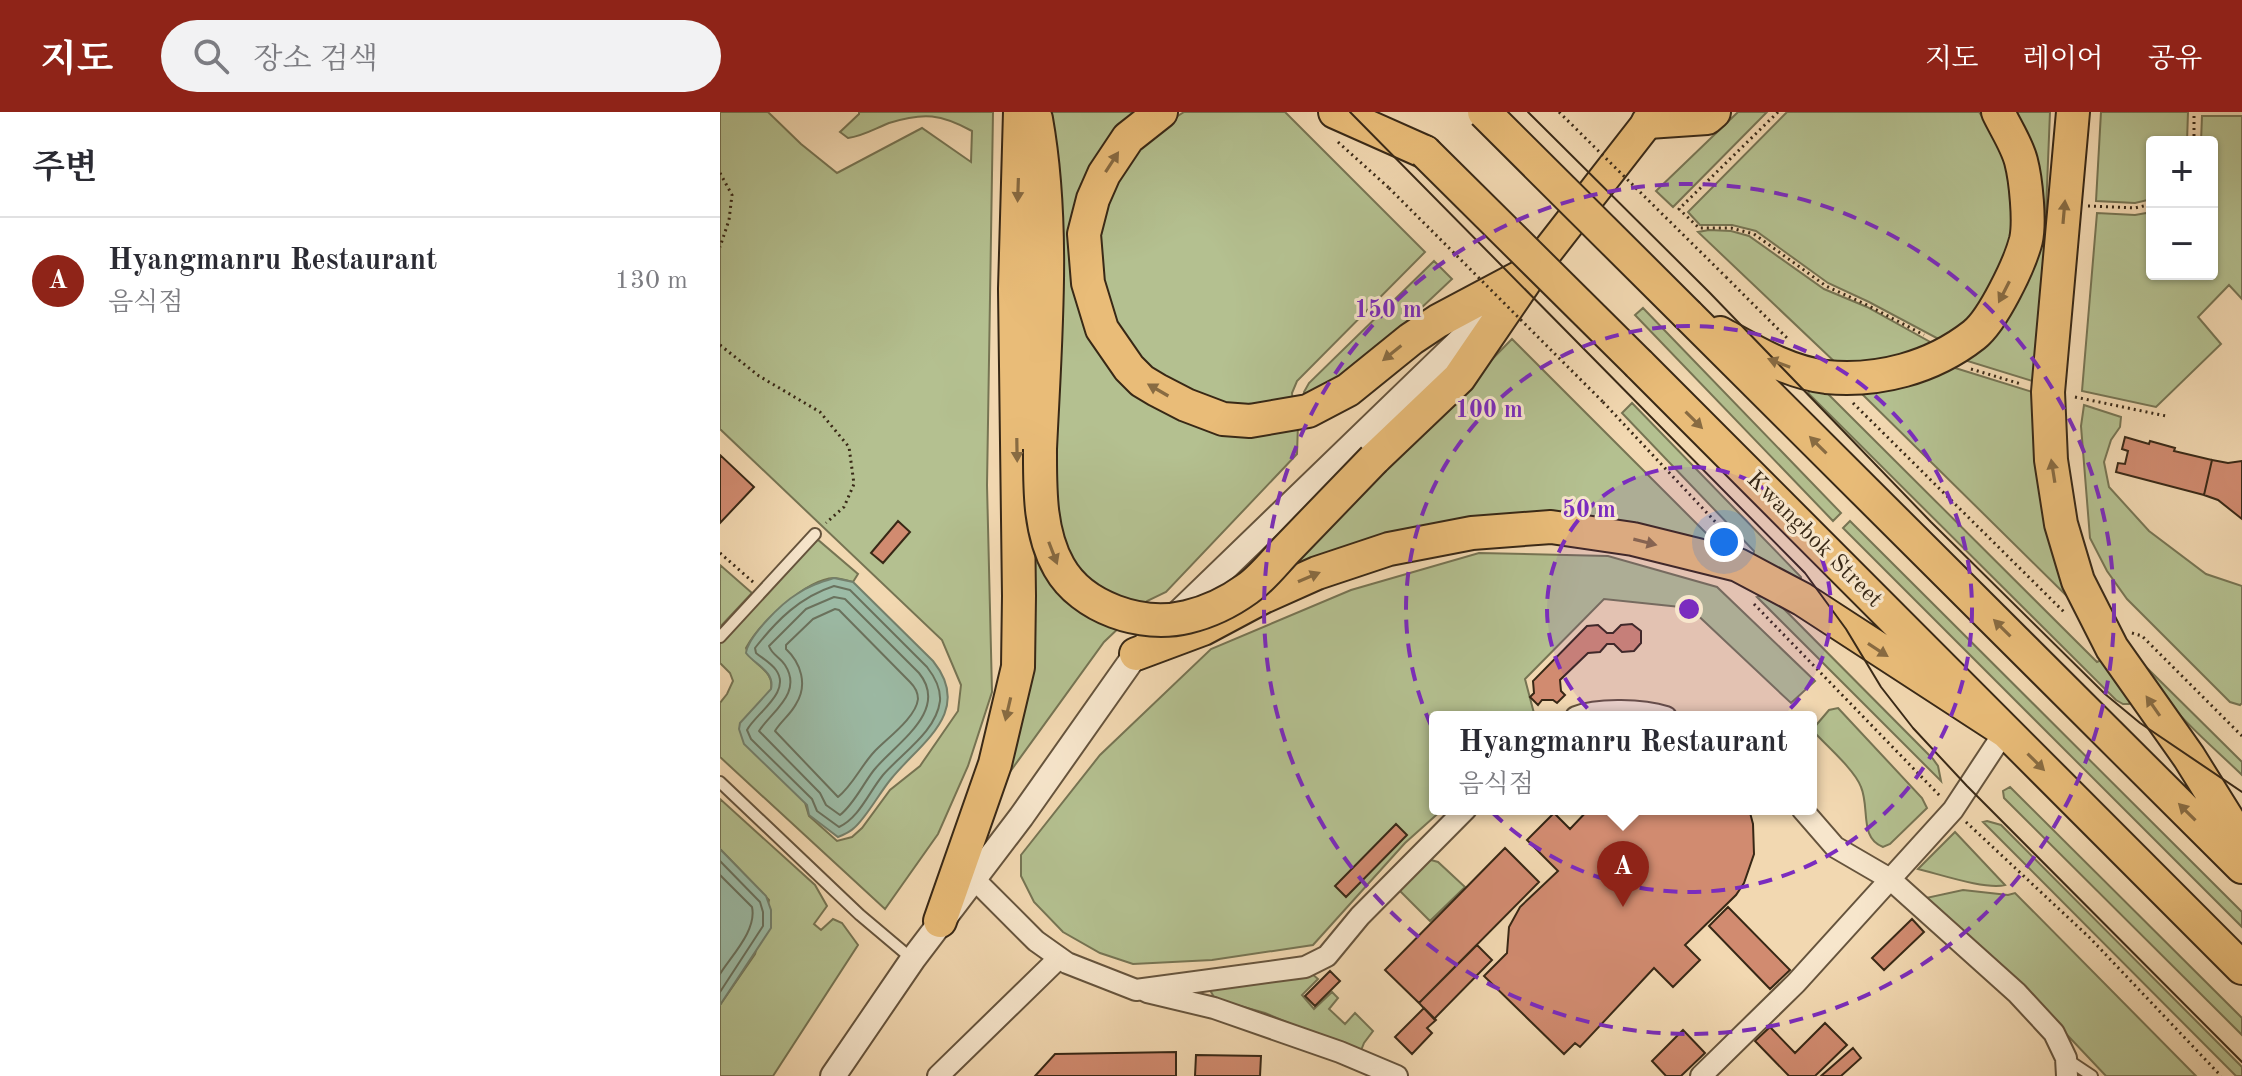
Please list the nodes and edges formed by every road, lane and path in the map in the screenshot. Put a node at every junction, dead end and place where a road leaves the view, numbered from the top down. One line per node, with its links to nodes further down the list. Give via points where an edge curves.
1 (1020, 112): 46 (highway, one-way to 46, via 1015,289 1018,667 995,764)
2 (1035, 112): 20 (highway, one-way to 20, bridge, via 1047,283 1040,449 1045,532 1060,568 1084,596 1114,612 1151,620 1185,618 1249,588 1459,378)
3 (1161, 112): 20 (highway, one-way to 3, via 1438,321 1348,390 1308,411 1250,421 1223,419 1186,405 1129,368 1102,329 1088,283 1084,234 1093,199 1128,138)
4 (1385, 112): 15 (highway, Kwangbok Street)
5 (1484, 112): 21 (highway, bridge)
6 (1559, 112): 22 (path, bridge)
7 (1714, 112): 12 (highway, via 1707,118)
8 (1778, 112): 24 (path, via 1679,209 1699,228 1754,234 1826,286 1937,342)
9 (1998, 112): 24 (highway, one-way to 24, via 2021,159 2026,239 2004,294 1977,334)
10 (2073, 112): 17 (highway)
11 (2194, 112): 14 (path)
12 (1653, 115): 20 (main road)
13 (1333, 124): 15 (highway); 30 (path, bridge, via 1723,530)
14 (2194, 136)
15 (1425, 152): 36 (highway, Kwangbok Street, one-way to 36, bridge)
16 (720, 173): 19 (path, via 732,195)
17 (2065, 205): 18 (path); 26 (highway, one-way to 17)
18 (2146, 205)
19 (720, 247)
20 (1532, 271): 35 (street)
21 (1688, 315): 25 (highway, one-way to 21, via 1776,364); 43 (highway, one-way to 21)
22 (1793, 343)
23 (720, 345): 28 (path, via 759,376 820,412 849,447 854,484 844,507)
24 (1946, 353): 25 (highway, via 1894,373); 26 (path, via 1957,365)
25 (1826, 377): 33 (path, via 2068,615)
26 (2048, 392): 27 (path); 33 (highway, one-way to 26, via 2078,581 2061,524)
27 (2166, 416)
28 (815, 534): 31 (lane)
29 (720, 553): 31 (path)
30 (1738, 565): 35 (highway, one-way to 30, via 1203,629 1317,573 1389,549 1472,533 1551,527 1633,539); 36 (highway, one-way to 36, via 1802,599)
31 (762, 589): 34 (lane)
32 (1752, 602): 39 (path)
33 (2099, 623): 37 (path, via 2142,636); 42 (highway, one-way to 33)
34 (720, 637)
35 (1136, 654): 44 (street)
36 (2005, 731): 39 (street); 49 (highway, Kwangbok Street, one-way to 49)
37 (2242, 736)
38 (720, 782): 48 (lane)
39 (1953, 810): 45 (street); 57 (path, via 2090,938)
40 (1460, 815): 50 (street, via 1327,956 1305,967)
41 (1807, 815): 45 (street, via 1835,847)
42 (2242, 842)
43 (2242, 867)
44 (974, 879): 46 (street); 47 (street)
45 (1890, 879): 51 (street, via 2017,993 2054,1033); 55 (street, via 1796,983)
46 (940, 921): 48 (street)
47 (1059, 958): 50 (street); 53 (street)
48 (913, 959): 52 (street)
49 (2242, 968)
50 (1136, 990): 54 (street, via 1214,1008)
51 (2067, 1067): 56 (lane)
52 (833, 1076)
53 (938, 1076)
54 (1397, 1076)
55 (1701, 1076)
56 (2092, 1076)
57 (2221, 1076)

